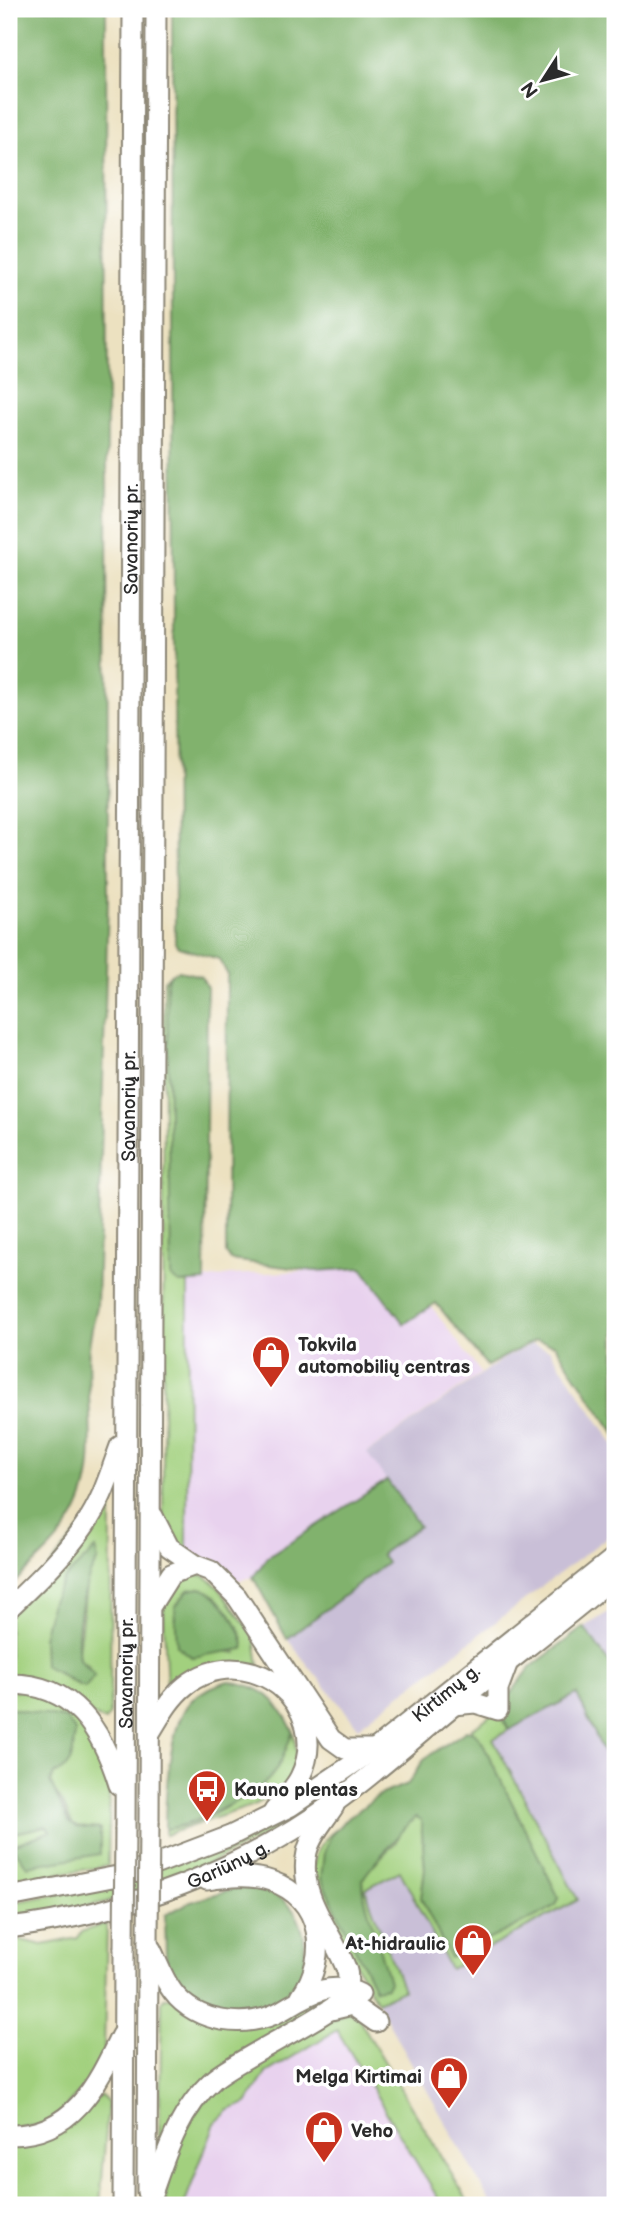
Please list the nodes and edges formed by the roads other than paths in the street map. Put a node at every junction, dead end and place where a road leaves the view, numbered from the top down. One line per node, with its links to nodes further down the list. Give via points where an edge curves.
1 (133, 9): 3 (highway, Savanorių pr.)
2 (156, 9): 4 (highway, Savanorių pr.)
3 (126, 1432): 9 (highway, via 86,1524); 20 (highway, Savanorių pr.)
4 (150, 1510): 6 (highway, via 169,1547); 10 (highway, Savanorių pr.)
5 (615, 1557): 18 (highway, Kirtimų g.)
6 (195, 1565): 10 (highway, via 171,1573); 11 (highway, via 228,1585)
7 (615, 1576): 8 (highway, Kirtimų g.)
8 (607, 1589): 12 (highway, Kirtimų g.)
9 (9, 1608)
10 (150, 1609): 16 (highway, Savanorių pr.)
11 (254, 1622): 13 (highway); 18 (highway, via 331,1739 345,1749)
12 (508, 1662): 15 (highway, Kirtimų g.); 15 (highway, via 498,1689 498,1710 475,1703)
13 (269, 1677): 16 (highway, via 240,1668 209,1672 173,1697); 21 (highway, via 299,1710 306,1745 300,1778)
14 (9, 1684): 20 (highway, via 48,1691 84,1714 108,1750)
15 (453, 1706): 17 (highway, Kirtimų g.)
16 (149, 1734): 27 (highway, Savanorių pr., bridge)
17 (417, 1735): 19 (highway, Gariūnų g.)
18 (375, 1749): 21 (highway, Kirtimų g., via 321,1788)
19 (338, 1800): 22 (highway, Gariūnų g., via 250,1854); 26 (highway, via 313,1839 306,1862)
20 (125, 1806): 32 (highway, Savanorių pr., bridge)
21 (267, 1818): 23 (highway, Gariūnų g., via 133,1873)
22 (186, 1884): 24 (highway, via 226,1877 260,1878 285,1887); 25 (highway, Gariūnų g., via 135,1903)
23 (15, 1894)
24 (310, 1914): 26 (highway); 29 (highway, via 319,1957 317,1970)
25 (9, 1928)
26 (325, 1931): 28 (highway)
27 (148, 1941): 29 (highway, via 174,1994 204,2015 253,2021 280,2011); 35 (highway, Savanorių pr.)
28 (351, 1985): 29 (highway); 30 (highway)
29 (301, 1996)
30 (328, 2011): 31 (highway, via 352,2005); 35 (highway, via 214,2080 191,2104 177,2127)
31 (376, 2022)
32 (124, 2028): 33 (highway, via 84,2103 43,2131); 34 (highway, Savanorių pr.)
33 (9, 2135)
34 (123, 2205)
35 (148, 2205)

